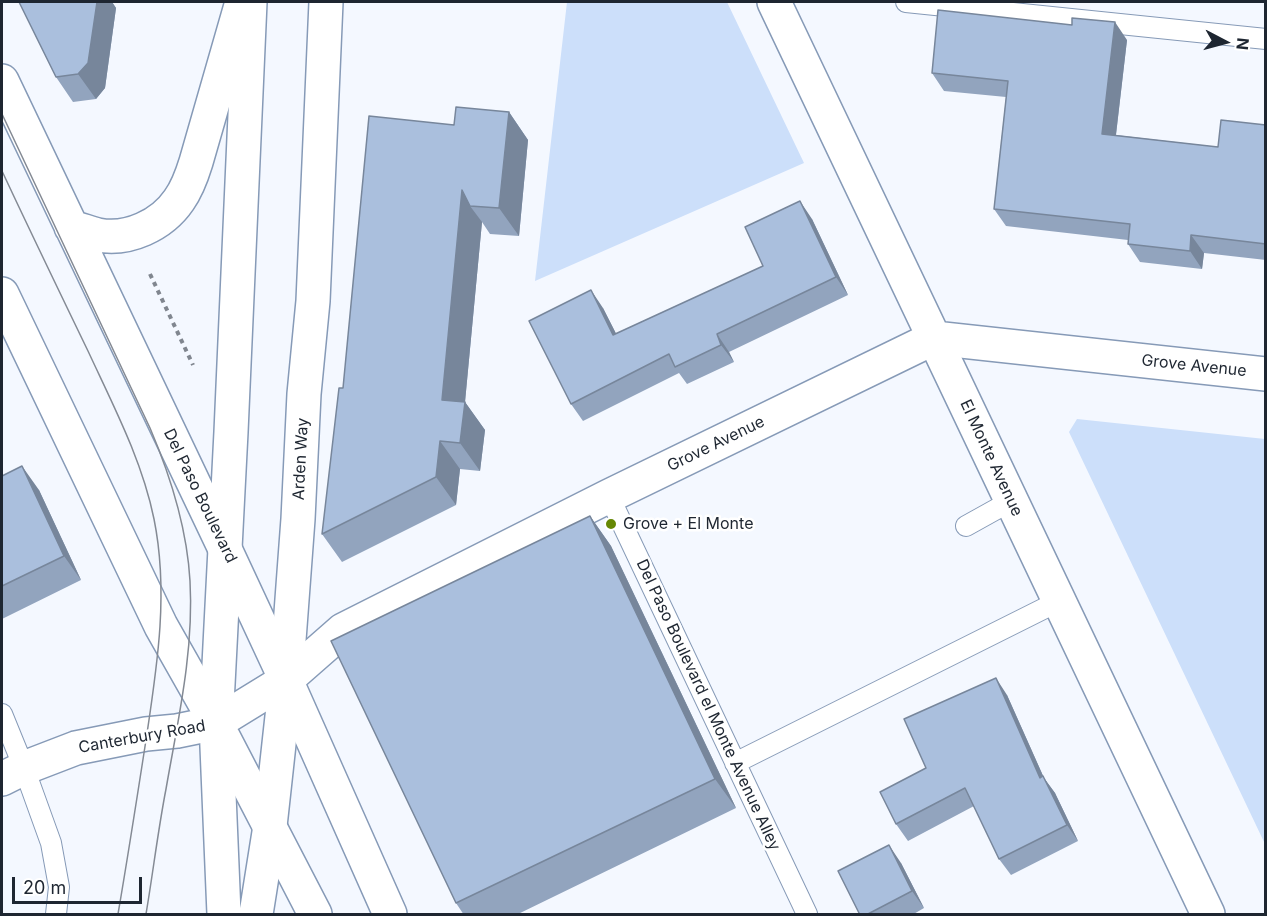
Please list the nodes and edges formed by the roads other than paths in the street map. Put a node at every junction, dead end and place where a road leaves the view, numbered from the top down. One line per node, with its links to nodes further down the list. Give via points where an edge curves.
1 (242, 2): 8 (main road, via 196,162 178,201 165,216 136,233 99,235)
2 (250, 2): 15 (main road)
3 (326, 2): 17 (main road, Arden Way, via 313,300)
4 (774, 2): 10 (main road, El Monte Avenue)
5 (906, 2): 6 (lane)
6 (1266, 39)
7 (2, 81): 8 (main road, Del Paso Boulevard)
8 (71, 227): 15 (main road, Del Paso Boulevard)
9 (2, 294): 19 (main road, via 161,626)
10 (934, 338): 11 (main road, Grove Avenue); 12 (main road, Grove Avenue); 13 (main road, El Monte Avenue)
11 (1266, 374)
12 (609, 496): 17 (main road, Grove Avenue, via 343,630); 20 (lane, Del Paso Boulevard el Monte Avenue Alley)
13 (1011, 501): 14 (lane); 16 (main road, El Monte Avenue)
14 (966, 526)
15 (225, 549): 17 (main road, Del Paso Boulevard); 19 (main road)
16 (1059, 601): 20 (lane); 29 (main road, El Monte Avenue)
17 (286, 680): 19 (main road, Grove Avenue); 22 (main road, Arden Way); 27 (main road, Del Paso Boulevard)
18 (2, 714): 21 (lane)
19 (216, 723): 21 (main road, Canterbury Road, via 76,748); 22 (main road); 24 (main road)
20 (735, 763): 28 (lane, Del Paso Boulevard el Monte Avenue Alley)
21 (13, 773): 23 (lane, via 51,843 59,887)
22 (270, 826): 25 (main road, Arden Way); 26 (main road)
23 (56, 915)
24 (224, 915)
25 (256, 915)
26 (315, 915)
27 (390, 915)
28 (807, 915)
29 (1208, 915)

